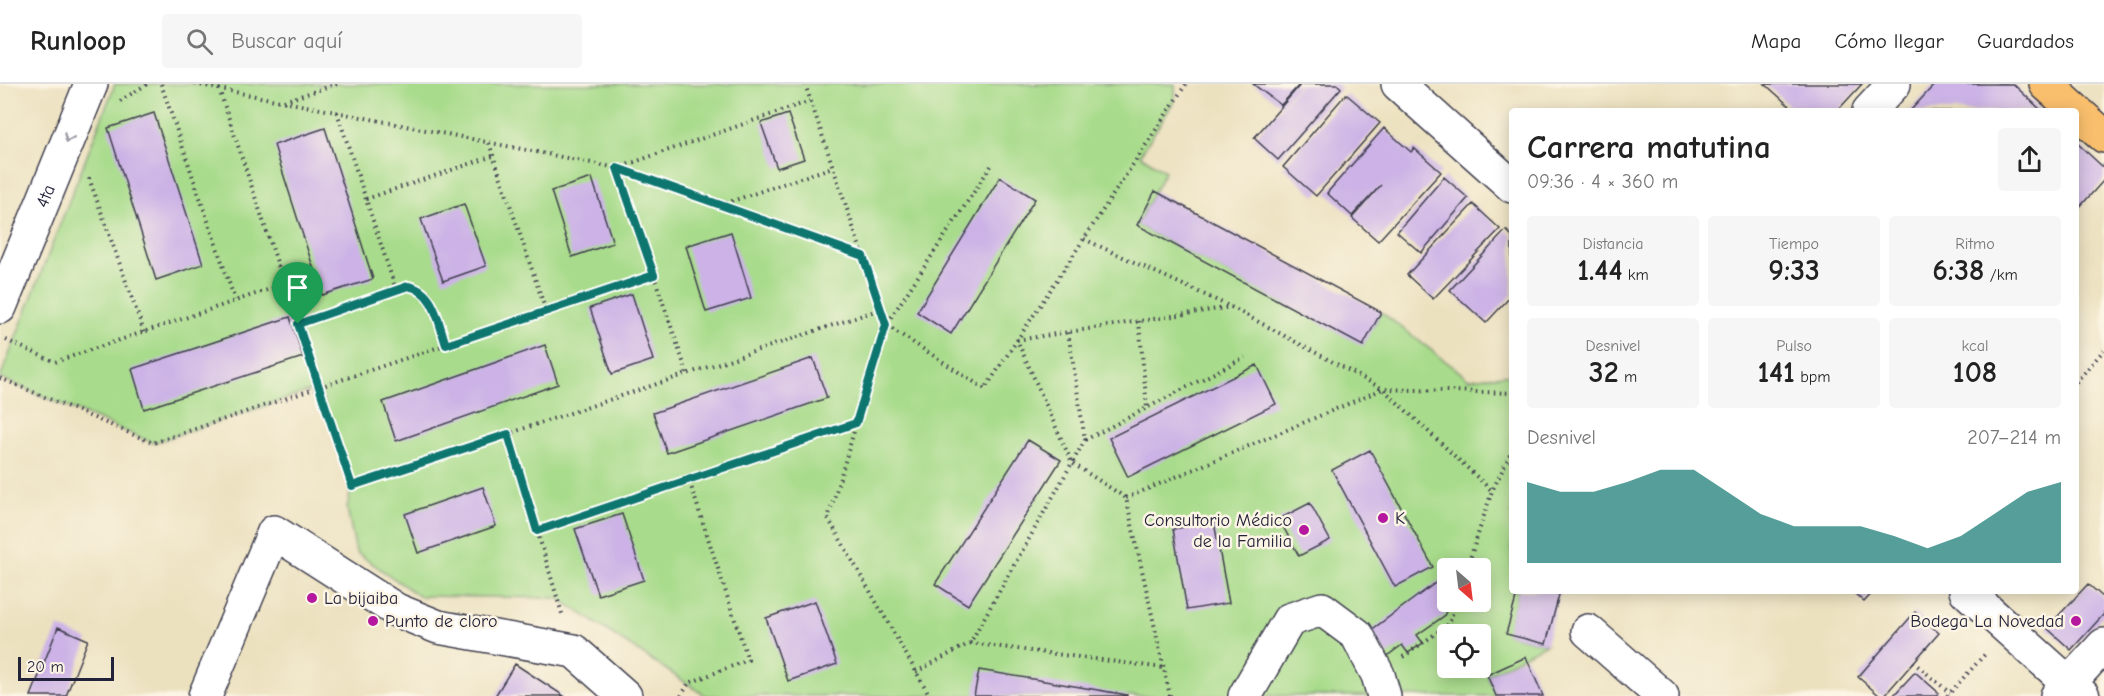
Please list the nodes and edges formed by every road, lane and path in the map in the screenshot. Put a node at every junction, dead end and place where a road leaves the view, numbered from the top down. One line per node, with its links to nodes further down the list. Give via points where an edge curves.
1 (91, 84): 21 (street, 4ta)
2 (147, 84): 13 (path)
3 (161, 84): 36 (path)
4 (195, 84): 12 (path)
5 (338, 84): 14 (path)
6 (805, 84): 15 (path)
7 (1186, 84): 31 (path)
8 (1398, 84): 28 (street)
9 (1894, 84): 17 (street)
10 (2046, 84): 18 (main road)
11 (2080, 84): 16 (main road)
12 (219, 89): 14 (path); 34 (path)
13 (119, 101)
14 (283, 101): 19 (path)
15 (810, 101): 26 (path); 27 (path)
16 (2104, 106)
17 (1872, 108)
18 (2073, 108)
19 (337, 112): 23 (path); 29 (path)
20 (2079, 114): 22 (main road)
21 (72, 130): 37 (street, 4ta, one-way to 37); 44 (path)
22 (2104, 136)
23 (489, 142): 24 (path); 27 (path)
24 (493, 156): 29 (path); 40 (path)
25 (991, 166): 43 (path)
26 (833, 167): 30 (path); 32 (path)
27 (617, 168): 30 (path); 33 (path)
28 (1509, 183)
29 (366, 199): 35 (path)
30 (720, 204): 32 (path)
31 (1084, 239): 38 (path); 47 (path)
32 (863, 256): 39 (path)
33 (654, 275): 40 (path); 51 (path)
34 (285, 284): 36 (path); 42 (path)
35 (396, 291): 42 (path); 48 (path, via 408,286 420,288 429,296)
36 (236, 300): 44 (path)
37 (0, 307)
38 (1231, 307): 41 (path); 55 (path)
39 (881, 309): 43 (path); 51 (path)
40 (546, 311): 48 (path)
41 (1139, 321): 45 (path); 57 (path)
42 (298, 324): 54 (path)
43 (886, 325): 47 (path, via 985,389); 58 (path)
44 (144, 332): 46 (path, via 55,362)
45 (1068, 332): 47 (path); 60 (path)
46 (0, 338)
47 (1017, 340): 62 (path)
48 (446, 345): 54 (path)
49 (2104, 350): 53 (path)
50 (1245, 357): 57 (path)
51 (687, 373): 59 (path)
52 (0, 378): 54 (path, via 153,443)
53 (2079, 379)
54 (319, 388): 59 (path, via 352,486)
55 (1383, 390): 56 (path); 64 (path); 65 (path)
56 (1509, 393)
57 (1147, 408): 60 (path)
58 (856, 423): 63 (path); 77 (path, via 828,518)
59 (508, 434): 66 (path)
60 (1085, 440): 62 (path)
61 (1509, 457): 64 (path)
62 (1072, 463): 65 (path); 72 (path)
63 (689, 480): 66 (path); 83 (path, via 748,660 689,683)
64 (1492, 491): 67 (path)
65 (1126, 498): 76 (path)
66 (537, 531): 74 (path)
67 (1470, 558)
68 (1969, 594): 70 (street)
69 (1453, 612): 78 (path, via 1449,624)
70 (2008, 628): 79 (street); 80 (path)
71 (1588, 631): 87 (street)
72 (970, 644): 76 (path); 77 (path)
73 (2104, 645): 79 (street)
74 (574, 651): 81 (street, via 438,627 396,610 274,532); 82 (street)
75 (1913, 662): 80 (path)
76 (1164, 668): 85 (path)
77 (916, 672): 84 (path)
78 (1381, 686): 86 (street, via 1357,635 1322,609 1289,620)
79 (2070, 692)
80 (1949, 694)
81 (205, 696)
82 (626, 696)
83 (681, 696)
84 (930, 696)
85 (1170, 696)
86 (1245, 696)
87 (1662, 696)

